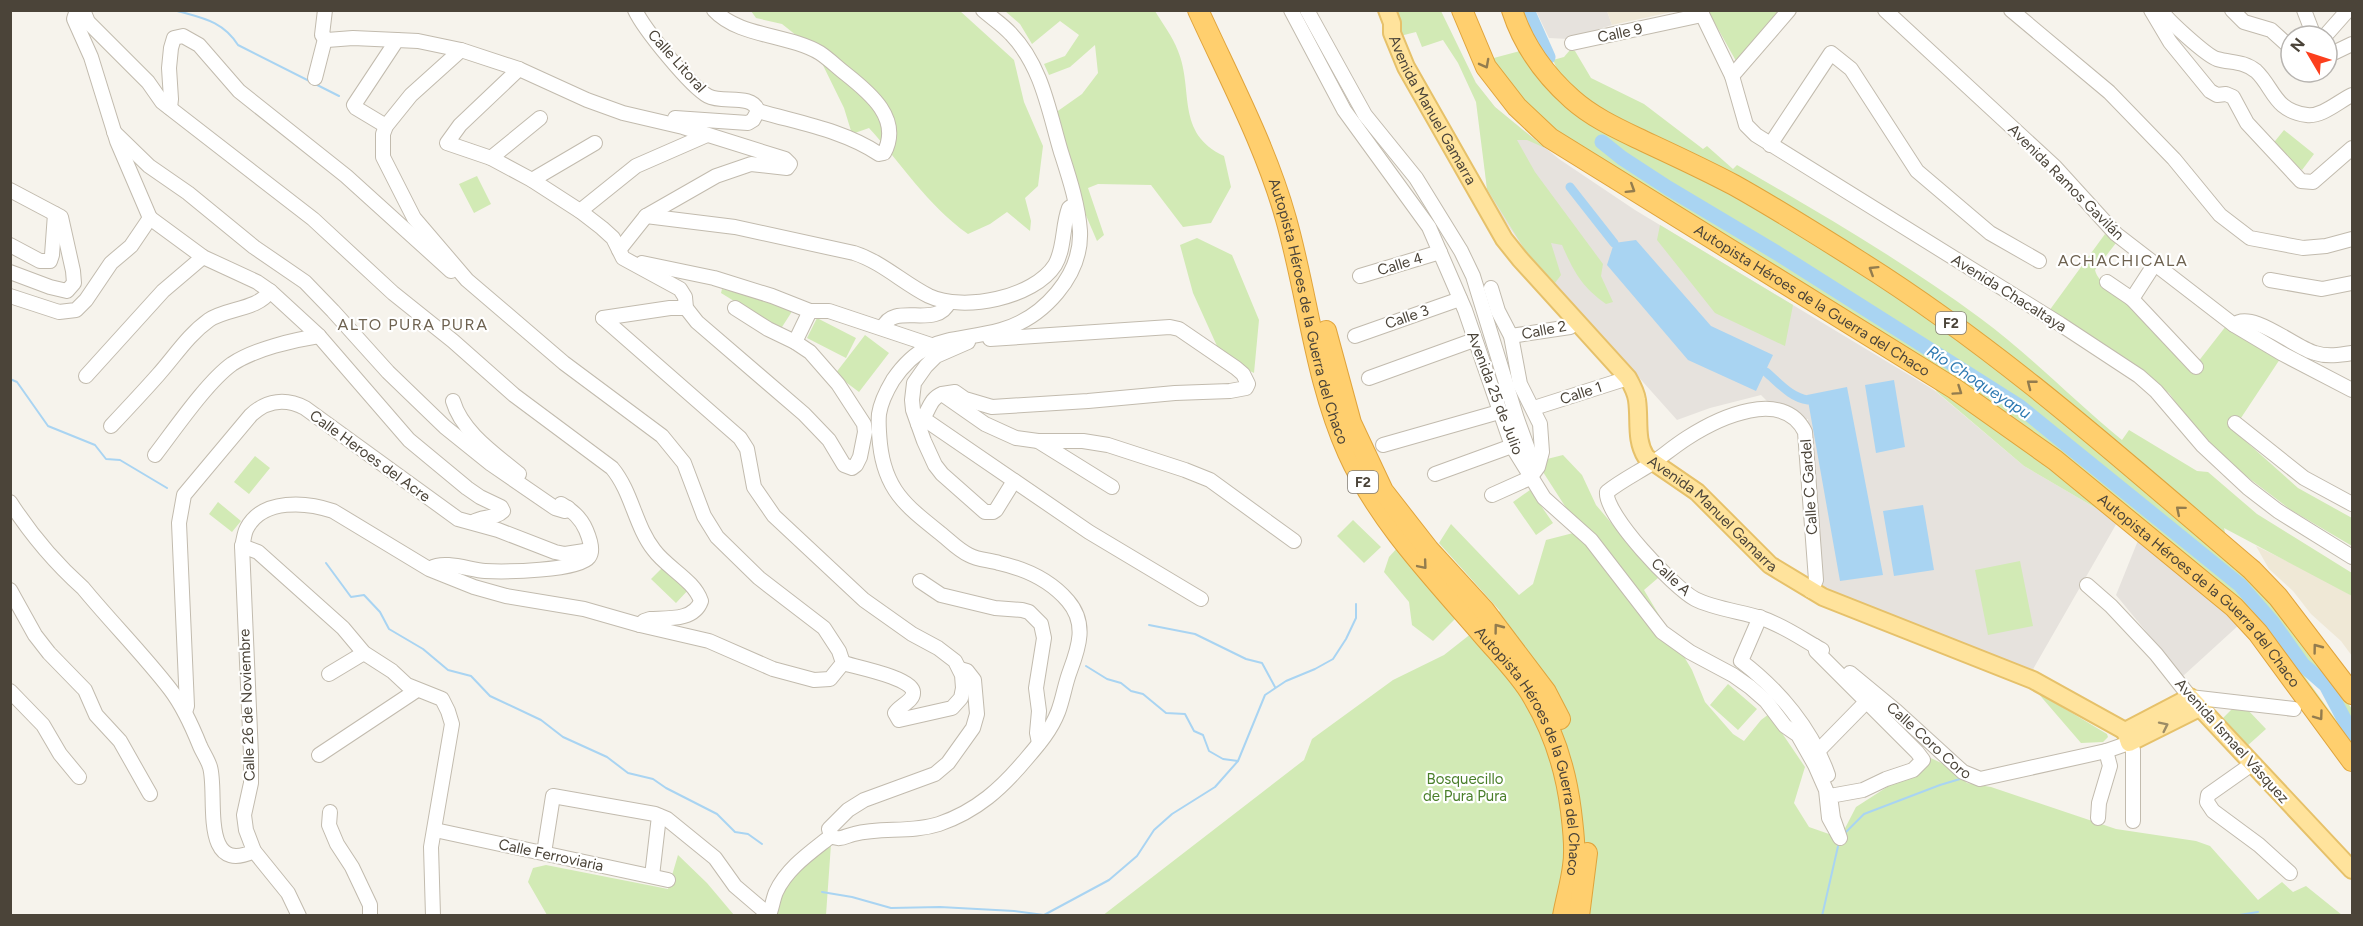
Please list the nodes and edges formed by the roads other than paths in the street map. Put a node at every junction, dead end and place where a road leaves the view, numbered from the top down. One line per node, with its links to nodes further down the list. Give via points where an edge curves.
1 (77, 10): 37 (street, via 74,19 91,57)
2 (83, 10): 32 (street, via 88,22)
3 (325, 10): 24 (street)
4 (634, 10): 33 (street, Calle Litoral, via 701,90 716,99 748,101)
5 (714, 10): 33 (street, Calle Litoral, via 732,25 784,38 820,53 880,105 886,117 888,144 884,153 879,154 843,136)
6 (983, 10): 45 (street, via 1012,35 1036,71)
7 (1198, 10): 160 (highway, Autopista Héroes de la Guerra del Chaco / F2, one-way to 160, via 1274,182 1326,393 1357,473 1386,520 1532,694 1547,723 1565,776 1574,833 1574,865)
8 (1212, 10): 161 (highway, Autopista Héroes de la Guerra del Chaco / F2, one-way to 8, via 1587,834 1572,754 1560,718 1546,692 1484,609 1400,515 1368,462 1347,411 1287,184)
9 (1291, 10): 53 (street, Avenida 25 de Julio, via 1344,110 1429,227)
10 (1307, 10): 102 (street, Avenida 25 de Julio, via 1365,115 1416,178 1473,276 1529,452)
11 (1387, 10): 72 (main road, Avenida Manuel Gamarra, via 1406,67 1504,239)
12 (1462, 10): 139 (highway, Autopista Héroes de la Guerra del Chaco, one-way to 139, via 1486,68 1517,107 1550,138 1955,389 2055,460 2207,584 2258,633)
13 (1512, 10): 129 (highway, F2, one-way to 13, via 2278,597 2252,570 2052,401 1974,339 1806,227 1581,106 1535,57 1519,33)
14 (1789, 10): 29 (street)
15 (1885, 10): 56 (street, Avenida Ramos Gavilán, via 2055,167 2116,234)
16 (2011, 10): 50 (street, via 2109,92 2174,159 2220,215 2250,238 2303,248)
17 (2151, 10): 41 (street, via 2170,42 2210,91 2233,97 2247,123 2301,181 2313,182)
18 (2161, 10): 31 (street, via 2212,57 2244,63 2256,72 2277,101 2295,112 2315,115)
19 (2232, 10): 23 (street, via 2244,22 2271,30)
20 (2348, 10): 22 (street)
21 (1701, 13): 26 (street, Calle 9); 29 (street, Avenida Chacaltaya)
22 (2336, 24)
23 (2279, 37)
24 (325, 39): 25 (street); 30 (street)
25 (397, 40): 27 (street); 36 (street, via 354,105)
26 (1572, 43)
27 (461, 50): 28 (street); 36 (street, via 425,81)
28 (519, 69): 35 (street, via 587,100); 42 (street, via 460,125 447,143)
29 (1732, 76): 40 (street, Avenida Chacaltaya, via 1746,125)
30 (315, 78)
31 (2352, 95)
32 (170, 108): 59 (street, via 171,48 174,38 183,36 199,45 239,91); 121 (street, via 313,219 393,293 523,402 612,468 653,550 701,601 688,616 650,619)
33 (758, 111): 35 (street, via 748,123 663,117)
34 (540, 118): 42 (street)
35 (658, 121): 38 (street)
36 (386, 126): 59 (street, via 381,140 383,157 414,218)
37 (114, 132): 49 (street); 108 (street, via 149,166 304,282 388,372 460,440 555,508)
38 (708, 135): 46 (street, via 636,166); 48 (street, via 785,159 790,164 787,168 751,164 734,168)
39 (595, 143): 43 (street)
40 (1770, 145): 55 (street, via 1831,53 1851,69 1917,171 1990,233); 113 (street, Avenida Chacaltaya, via 2129,370 2156,391 2203,446 2248,488)
41 (2352, 148)
42 (491, 158): 43 (street)
43 (532, 180): 46 (street)
44 (10, 190): 47 (street)
45 (1075, 204): 68 (street, via 1066,214 1056,264 1041,281 995,299); 80 (street, via 1080,230 1078,253 1070,275 1049,300 1001,330)
46 (580, 211): 52 (street, via 613,238)
47 (55, 214): 51 (street, via 50,261 40,261); 57 (street, via 61,217 74,283 67,291)
48 (646, 216): 52 (street); 68 (street, via 735,227 854,253 870,258 930,297)
49 (150, 218): 54 (street); 65 (street, via 76,310 59,312)
50 (2352, 239)
51 (10, 245)
52 (619, 252): 69 (street, via 630,263 680,289); 71 (street, via 642,263 724,281)
53 (1440, 252): 58 (street, Calle 4); 66 (street, Avenida 25 de Julio)
54 (203, 257): 64 (street); 83 (street, via 164,291)
55 (2039, 261)
56 (2154, 264): 67 (street); 73 (street, Avenida Ramos Gavilán)
57 (10, 272)
58 (1360, 276)
59 (467, 280): 124 (street, via 564,363 662,436 684,463 704,516 717,537 759,578 824,628)
60 (2270, 280): 62 (street, via 2322,289)
61 (2107, 282): 67 (street)
62 (2352, 283)
63 (1491, 288): 77 (street)
64 (270, 291): 75 (street); 95 (street, via 256,303 211,318 192,333)
65 (10, 296)
66 (1460, 299): 76 (street, Calle 3); 78 (street, Avenida 25 de Julio)
67 (2132, 299): 82 (street)
68 (949, 302): 74 (street, via 946,309 933,315 893,317)
69 (686, 308): 94 (street, via 706,331 804,414 848,468 856,465 860,457); 125 (street, via 603,318 740,438 747,448 754,488 774,516 864,600 938,648)
70 (735, 308): 79 (street)
71 (810, 311): 74 (street, via 829,311); 79 (street)
72 (1576, 321): 77 (street, Calle 2, via 1570,327); 85 (main road, Avenida Manuel Gamarra)
73 (2234, 325): 81 (street, via 2243,320 2256,323 2314,353); 86 (street, Avenida Ramos Gavilán)
74 (883, 328): 80 (street)
75 (319, 336): 99 (street, via 282,344 233,363); 109 (street, via 409,440 466,488 503,511)
76 (1355, 336)
77 (1511, 336): 89 (street, via 1520,384)
78 (1474, 340): 84 (street); 90 (street, Avenida 25 de Julio)
79 (795, 342): 94 (street, via 810,352 838,384)
80 (930, 345): 91 (street, via 897,374 883,398)
81 (2352, 353)
82 (2196, 367)
83 (86, 376)
84 (1369, 378)
85 (1628, 378): 89 (street, Calle 1); 100 (main road, Avenida Manuel Gamarra, via 1637,399 1641,449)
86 (2352, 390)
87 (942, 394): 92 (street, via 933,399); 92 (street, via 955,392 992,407 1230,391 1246,388 1248,384 1236,368 1170,327 984,339 936,356 920,373 912,400); 96 (street, via 994,429)
88 (453, 401): 108 (street, via 464,423 488,448)
89 (1534, 408): 102 (street, via 1540,423 1541,456)
90 (1499, 412): 97 (street); 98 (street, Avenida 25 de Julio)
91 (879, 418): 94 (street); 135 (street, via 885,473 906,505 962,551 1028,571 1044,580 1074,609 1081,629 1078,646 1057,715)
92 (921, 422): 103 (street); 103 (street, via 931,458 942,474 985,512 996,510)
93 (2235, 423): 107 (street, via 2304,477)
94 (864, 424)
95 (111, 426)
96 (1038, 441): 104 (street); 110 (street, via 1108,445 1185,470 1210,480)
97 (1383, 445)
98 (1512, 446): 101 (street); 102 (street, Avenida 25 de Julio)
99 (155, 455)
100 (1654, 462): 118 (main road, Avenida Manuel Gamarra, via 1697,492 1770,565); 118 (street, Calle C Gardel, via 1689,436 1740,414 1763,408 1779,410 1799,423 1805,432 1816,580); 120 (street, Calle A, via 1607,492 1606,498 1619,520 1655,564 1696,600)
101 (1435, 474)
102 (1530, 478): 105 (street); 143 (street, via 1544,498 1591,540 1662,632 1750,687 1798,735 1826,790 1829,818 1840,838 1833,818)
103 (1014, 481): 119 (street)
104 (1112, 487)
105 (1492, 495)
106 (10, 501): 133 (street, via 25,524 171,689)
107 (2352, 504)
108 (568, 508): 112 (street, via 586,529)
109 (473, 522): 112 (street, Calle Heroes del Acre, via 555,552); 133 (street, Calle Heroes del Acre, via 450,515 296,403 260,407 184,495 179,523)
110 (1294, 541)
111 (242, 546): 114 (street, Calle 26 de Noviembre, via 247,528 257,515 296,504 316,505 333,511); 123 (street, via 258,552 343,628); 150 (street, Calle 26 de Noviembre, via 252,770 244,815)
112 (591, 550): 114 (street, via 585,560 538,571 443,566)
113 (2352, 557)
114 (429, 569): 121 (street, via 506,596 584,609)
115 (920, 581): 135 (street, via 940,595 1029,612 1041,624 1044,638 1036,688)
116 (2087, 585): 131 (street, Avenida Ismael Vásquez, via 2156,654)
117 (10, 590): 142 (street, via 35,635 85,690 96,715 120,741)
118 (1811, 591): 134 (main road, Avenida Manuel Gamarra, via 2033,680)
119 (1201, 600)
120 (1760, 617): 122 (street, Calle A); 136 (street, via 1741,661 1780,697)
121 (640, 626): 124 (street, via 709,641 773,669 814,680 830,679)
122 (1815, 646): 130 (street); 137 (street, Calle Coro Coro, via 1964,772 1980,779)
123 (364, 653): 126 (street); 127 (street)
124 (843, 663): 125 (street, via 897,678 911,686 912,696 895,713 902,720 957,704 963,688)
125 (960, 669): 149 (street, via 974,680 977,714 961,746 935,774 872,796 849,810 828,829)
126 (329, 674)
127 (417, 690): 138 (street); 148 (street, via 442,699 452,724)
128 (10, 691): 141 (street, via 43,725)
129 (2352, 694)
130 (1867, 701): 136 (street); 143 (street, via 1923,760 1913,770 1863,790)
131 (2194, 703): 132 (street); 134 (main road, Calle Coro Coro); 140 (main road, Avenida Ismael Vásquez)
132 (2294, 709)
133 (185, 712): 150 (street, via 213,782 215,837 228,854 238,856)
134 (2127, 737): 137 (street, Calle Coro Coro); 147 (street, via 2133,750)
135 (1040, 743): 149 (street, via 986,801 949,821 909,830)
136 (1819, 750): 143 (street)
137 (2106, 751): 146 (street, via 2110,766)
138 (319, 755)
139 (2352, 761)
140 (2252, 764): 152 (main road, Avenida Ismael Vásquez); 153 (street, via 2208,795 2207,802)
141 (79, 777)
142 (150, 794)
143 (1834, 795)
144 (330, 812): 157 (street, via 329,825 370,905)
145 (659, 816): 151 (street, via 553,796); 154 (street); 159 (street, via 715,858 735,886)
146 (2098, 818)
147 (2133, 821)
148 (435, 830): 151 (street, Calle Ferroviaria); 158 (street, via 431,847)
149 (831, 837): 159 (street, via 787,876 777,891)
150 (254, 850): 156 (street, via 288,893)
151 (544, 853): 154 (street, Calle Ferroviaria)
152 (2352, 870)
153 (2290, 873)
154 (652, 876): 155 (street, Calle Ferroviaria)
155 (668, 880)
156 (299, 915)
157 (370, 915)
158 (433, 915)
159 (770, 915)
160 (1563, 915)
161 (1579, 915)

